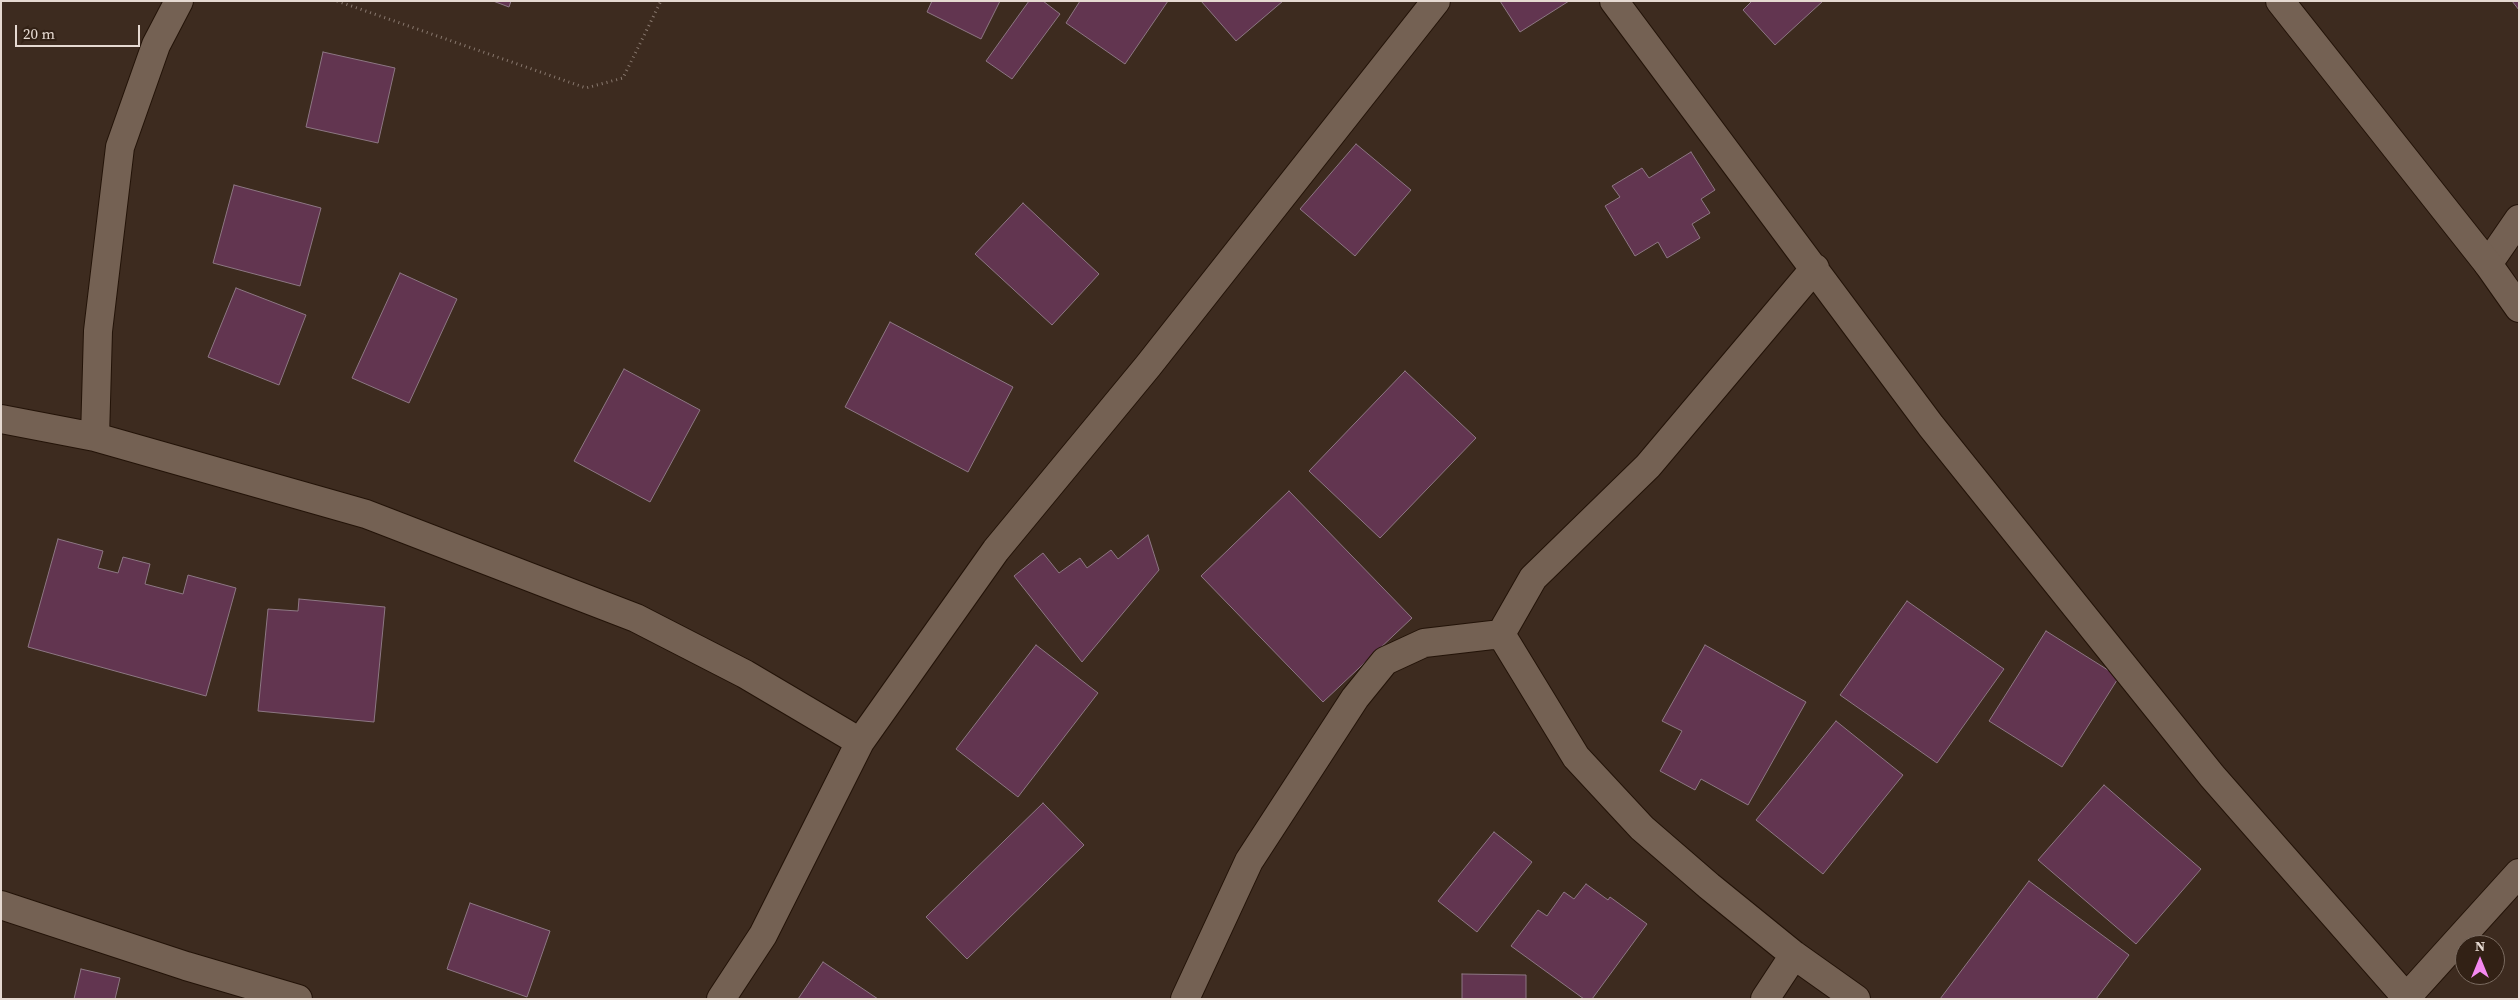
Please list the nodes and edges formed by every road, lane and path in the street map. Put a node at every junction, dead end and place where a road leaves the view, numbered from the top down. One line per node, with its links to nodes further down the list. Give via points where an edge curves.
1 (178, 1): 12 (street, via 156,46 120,147 98,331)
2 (337, 1): 3 (path, via 586,88 623,78)
3 (661, 1)
4 (1436, 1): 14 (street, via 1148,366 996,550)
5 (1614, 1): 9 (street)
6 (2280, 1): 8 (street)
7 (2519, 219): 8 (street)
8 (2488, 264): 10 (street)
9 (1815, 268): 13 (street, via 1648,466 1532,578); 18 (street, via 1931,426 2212,776)
10 (2519, 308)
11 (1, 419): 12 (street)
12 (94, 437): 14 (street, via 366,514 636,618 745,674)
13 (1500, 634): 17 (street, via 1576,757 1642,828); 21 (street, via 1424,643 1384,661 1355,698 1249,861)
14 (860, 742): 20 (street, via 763,935)
15 (2519, 873): 18 (street)
16 (1, 905): 19 (street)
17 (1794, 955): 22 (street); 23 (street)
18 (2406, 998)
19 (298, 999)
20 (722, 999)
21 (1185, 999)
22 (1765, 999)
23 (1856, 999)

